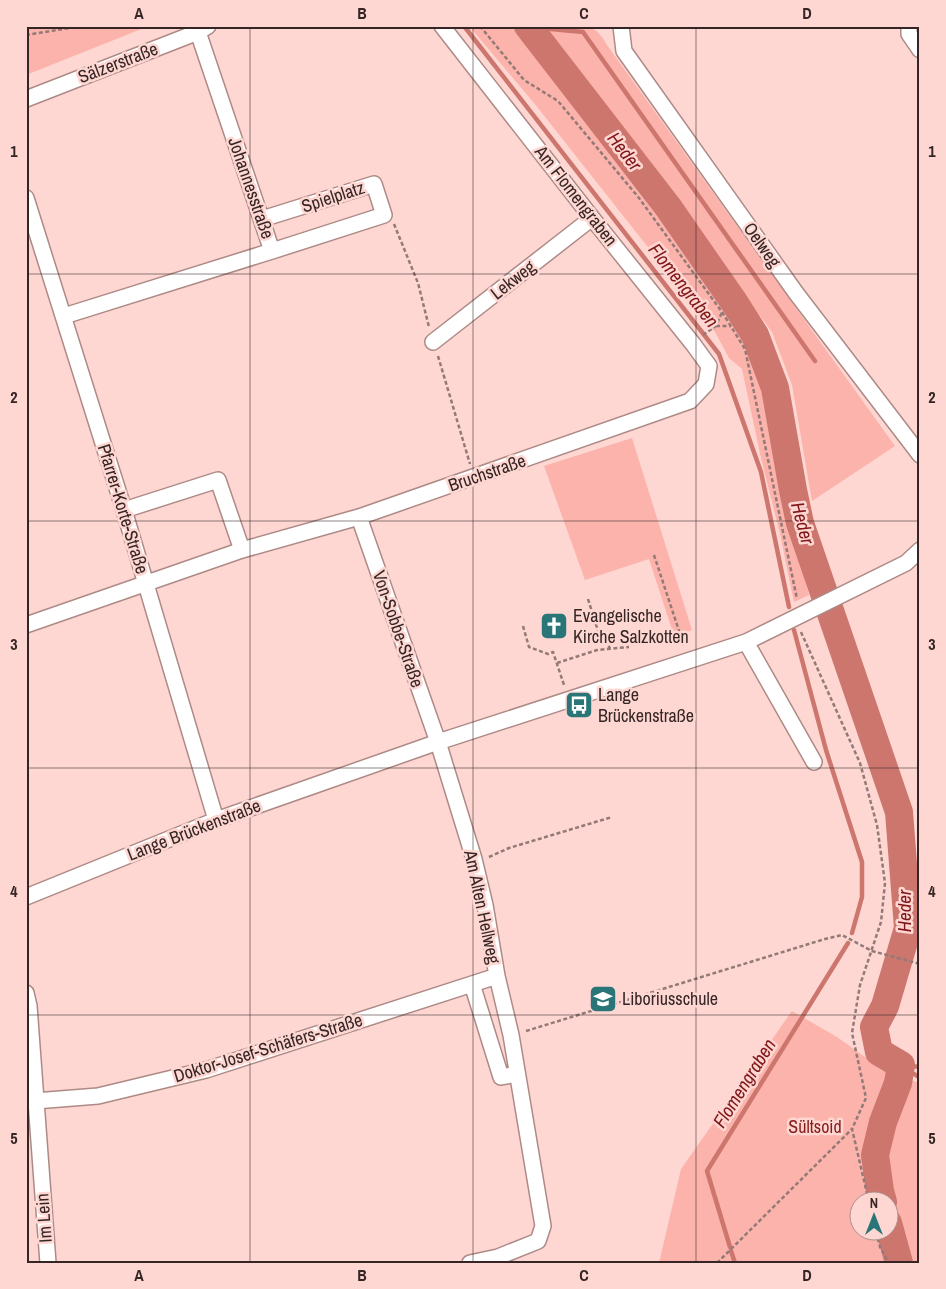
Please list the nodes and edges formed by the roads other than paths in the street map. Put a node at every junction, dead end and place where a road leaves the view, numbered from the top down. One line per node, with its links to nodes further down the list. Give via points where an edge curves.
1 (442, 26): 8 (street, Am Flomengraben)
2 (621, 26): 14 (street, Oelweg, via 624,51 796,293)
3 (909, 26): 5 (street, via 909,34)
4 (203, 29): 6 (street, Sälzerstraße); 9 (street, Johannesstraße)
5 (920, 50)
6 (26, 99)
7 (26, 198): 11 (street, Pfarrer-Korte-Straße)
8 (592, 218): 12 (street, Lekweg); 13 (street, Am Flomengraben)
9 (262, 219): 10 (street, Johannesstraße); 10 (street, Spielplatz, via 374,184 384,215)
10 (272, 251): 11 (street, Johannesstraße)
11 (64, 316): 15 (street, Pfarrer-Korte-Straße)
12 (433, 342)
13 (709, 366): 16 (street, Bruchstraße, via 706,384 690,401)
14 (920, 455)
15 (124, 510): 17 (street, via 218,480); 19 (street, Pfarrer-Korte-Straße)
16 (359, 517): 17 (street, Bruchstraße); 22 (street, Von-Sobbe-Straße)
17 (242, 550): 19 (street, Bruchstraße)
18 (920, 550): 21 (street, Lange Brückenstraße, via 906,563)
19 (146, 585): 20 (street, Bruchstraße); 24 (street, Pfarrer-Korte-Straße)
20 (26, 625)
21 (746, 642): 22 (street, Lange Brückenstraße); 23 (street)
22 (438, 742): 24 (street, Lange Brückenstraße); 26 (street, Am Alten Hellweg, via 476,866)
23 (814, 762)
24 (216, 820): 25 (street, Lange Brückenstraße)
25 (26, 897)
26 (497, 976): 27 (street, Doktor-Josef-Schäfers-Straße); 29 (street, Am Alten Hellweg)
27 (472, 984): 29 (street, Am Alten Hellweg, via 502,1077); 30 (street, Doktor-Josef-Schäfers-Straße, via 206,1070 98,1096)
28 (26, 993): 30 (street, Im Lein)
29 (517, 1074): 31 (street, Am Alten Hellweg, via 543,1226 538,1240)
30 (35, 1101): 32 (street, Im Lein)
31 (498, 1260): 33 (street)
32 (48, 1263)
33 (470, 1263)

